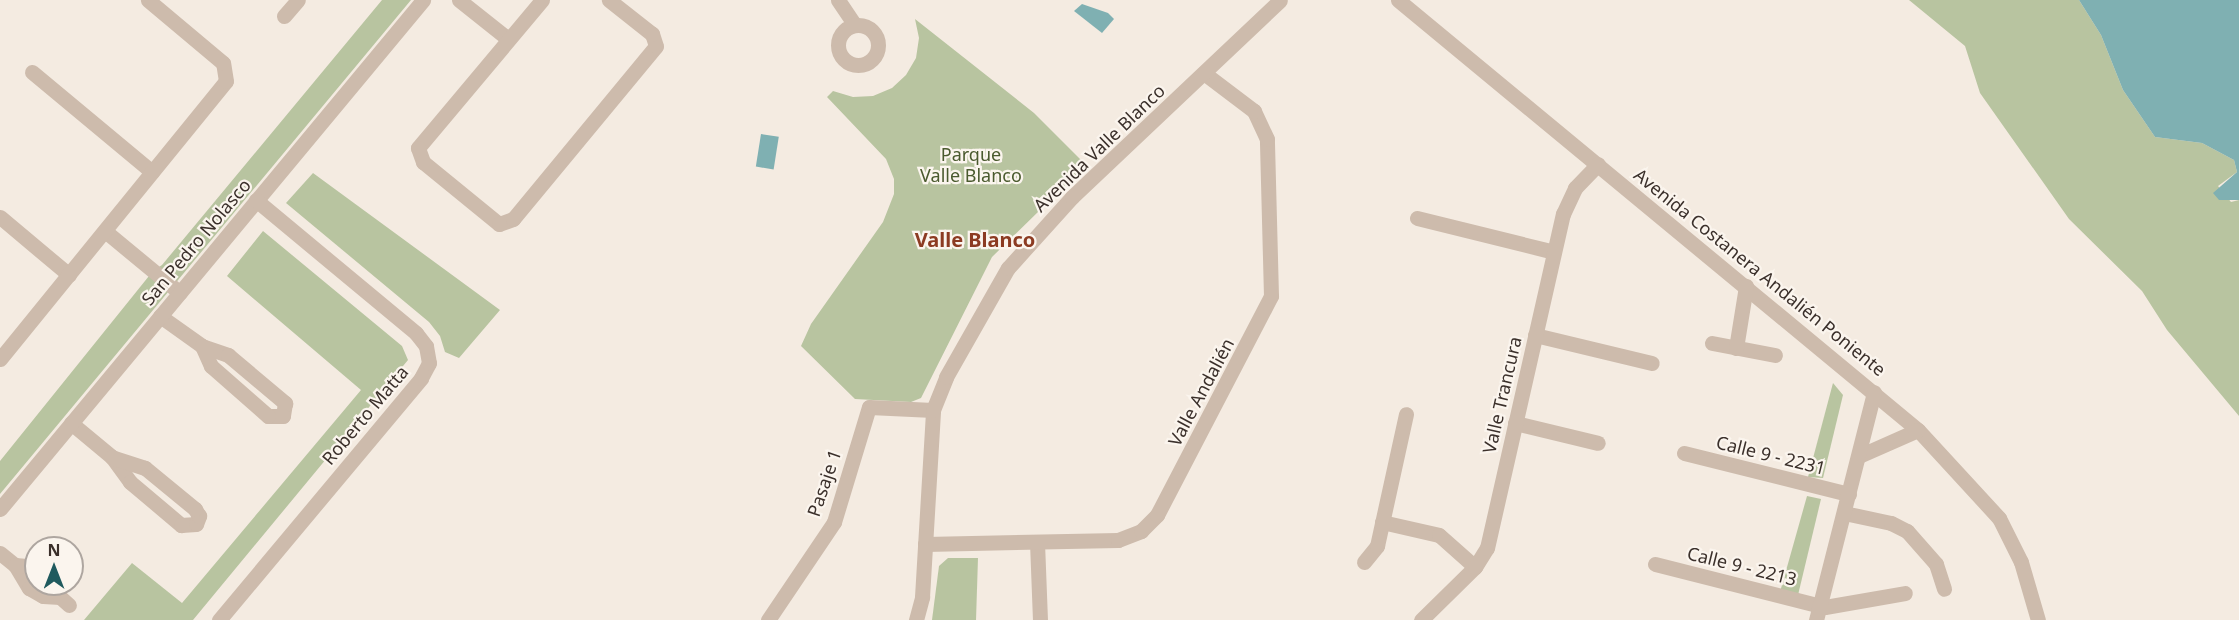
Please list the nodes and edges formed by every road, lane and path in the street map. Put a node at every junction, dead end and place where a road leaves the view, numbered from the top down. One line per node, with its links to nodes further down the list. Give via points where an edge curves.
1 (148, 0): 16 (street, via 223,63 227,75 223,86)
2 (298, 0): 10 (street)
3 (423, 0): 17 (street, San Pedro Nolasco)
4 (459, 0): 12 (street)
5 (542, 0): 12 (street)
6 (609, 0): 12 (street, via 652,34 656,46 513,219 504,224 494,221 423,162 418,148)
7 (838, 0): 11 (street)
8 (1280, 0): 14 (street, Avenida Valle Blanco)
9 (1398, 0): 15 (street, Avenida Costanera Andalién Poniente)
10 (284, 16)
11 (855, 25)
12 (508, 39)
13 (32, 72): 16 (street)
14 (1204, 73): 34 (street, Avenida Valle Blanco, via 1072,197 1008,268 946,377); 47 (street, Valle Andalién, via 1254,111 1268,139 1272,279 1266,310 1149,524 1118,540)
15 (1598, 164): 21 (street, Valle Trancura, via 1569,197); 23 (street, Avenida Costanera Andalién Poniente)
16 (152, 172): 20 (street)
17 (256, 200): 24 (street, San Pedro Nolasco); 59 (street, Roberto Matta, via 416,333 426,345 429,363 421,378)
18 (0, 218): 22 (street)
19 (1417, 218): 21 (street)
20 (105, 231): 22 (street); 24 (street)
21 (1554, 252): 26 (street, Valle Trancura)
22 (69, 275): 31 (street)
23 (1746, 286): 29 (street); 33 (street, Avenida Costanera Andalién Poniente)
24 (180, 293): 25 (street, San Pedro Nolasco)
25 (160, 316): 28 (street); 36 (street, San Pedro Nolasco)
26 (1535, 335): 32 (street); 37 (street, Valle Trancura)
27 (1712, 343): 29 (street)
28 (201, 346): 28 (street, via 212,366 268,416 283,416 286,407 282,400 228,355)
29 (1736, 348): 30 (street)
30 (1775, 356)
31 (0, 359)
32 (1652, 363)
33 (1874, 392): 38 (street, Avenida Costanera Andalién Poniente); 41 (street)
34 (933, 410): 48 (street, Avenida Valle Blanco); 60 (street, Pasaje 1, via 869,407 834,522)
35 (1407, 414): 46 (street)
36 (71, 423): 42 (street); 44 (street, San Pedro Nolasco)
37 (1515, 423): 39 (street); 54 (street, Valle Trancura, via 1486,548)
38 (1918, 430): 41 (street); 64 (street, Avenida Costanera Andalién Poniente, via 1999,518 2021,562)
39 (1598, 443)
40 (1684, 453): 43 (street, Calle 9 - 2231)
41 (1859, 456): 43 (street)
42 (112, 457): 42 (street, via 130,482 181,525 196,524 198,512 145,468)
43 (1849, 494): 45 (street)
44 (0, 509)
45 (1844, 513): 56 (street, via 1891,523 1907,531 1936,564); 58 (street)
46 (1382, 522): 50 (street, via 1374,551); 54 (street, via 1439,535)
47 (1037, 542): 48 (street, Valle Andalién); 62 (street)
48 (925, 544): 61 (street, Avenida Valle Blanco, via 922,597)
49 (0, 553): 52 (street)
50 (1364, 562)
51 (1655, 564): 58 (street, Calle 9 - 2213)
52 (15, 565): 53 (street); 55 (street)
53 (24, 566)
54 (1475, 567): 63 (street, Valle Trancura)
55 (24, 580)
56 (1944, 589)
57 (1905, 593): 58 (street, Calle 9 - 2213)
58 (1817, 613)
59 (219, 620)
60 (768, 620)
61 (916, 620)
62 (1040, 620)
63 (1421, 620)
64 (2038, 620)

